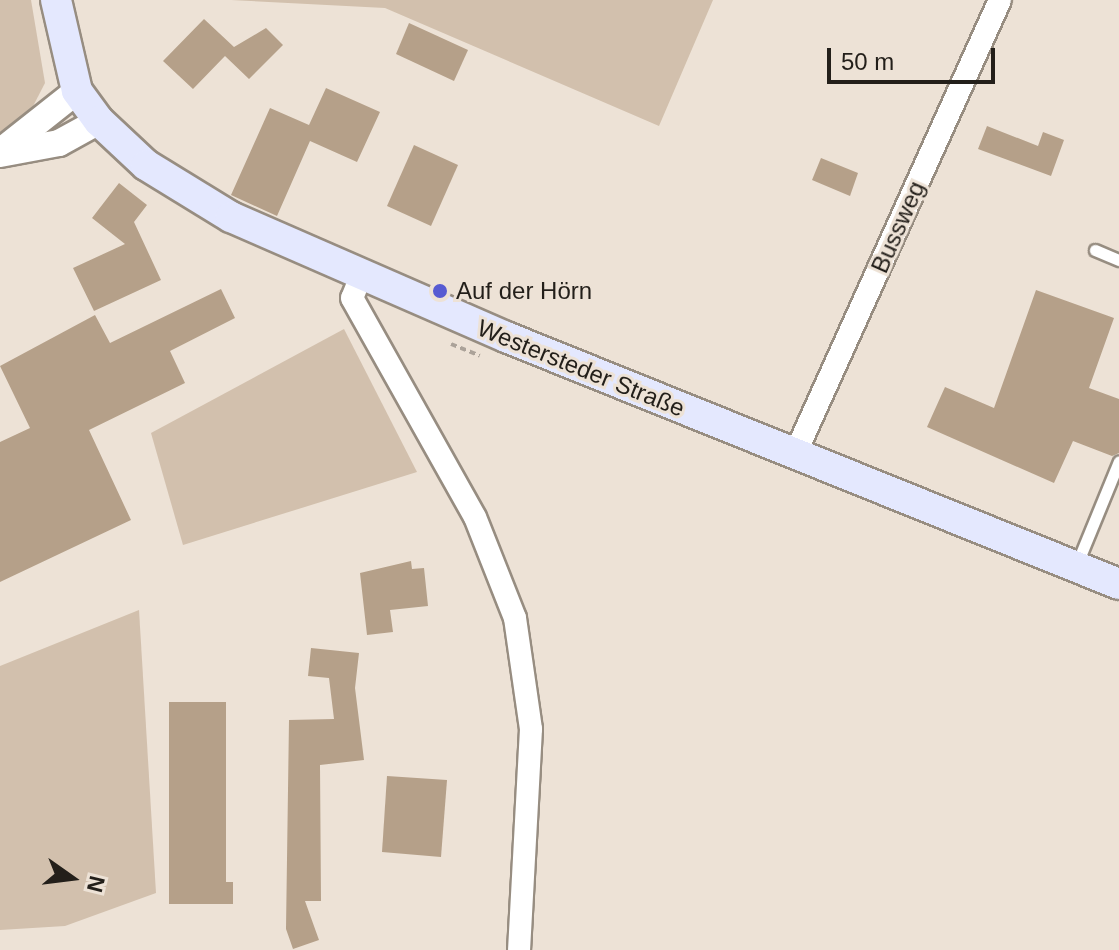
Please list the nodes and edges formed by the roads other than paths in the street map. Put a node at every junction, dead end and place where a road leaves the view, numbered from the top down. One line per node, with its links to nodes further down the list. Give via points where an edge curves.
1 (56, 0): 3 (main road, Westersteder Straße)
2 (1000, 0): 9 (street, Bussweg)
3 (77, 91): 4 (main road, Westersteder Straße); 5 (street)
4 (99, 121): 5 (street, via 59,143); 8 (main road, Westersteder Straße, via 174,183 269,237)
5 (0, 153)
6 (1095, 250): 7 (lane)
7 (1119, 260)
8 (361, 276): 9 (main road, Westersteder Straße); 13 (street, via 352,298 475,517 515,618 531,729)
9 (795, 454): 11 (main road, Westersteder Straße)
10 (1119, 461): 11 (lane)
11 (1076, 567): 12 (main road, Westersteder Straße)
12 (1119, 584)
13 (519, 950)

